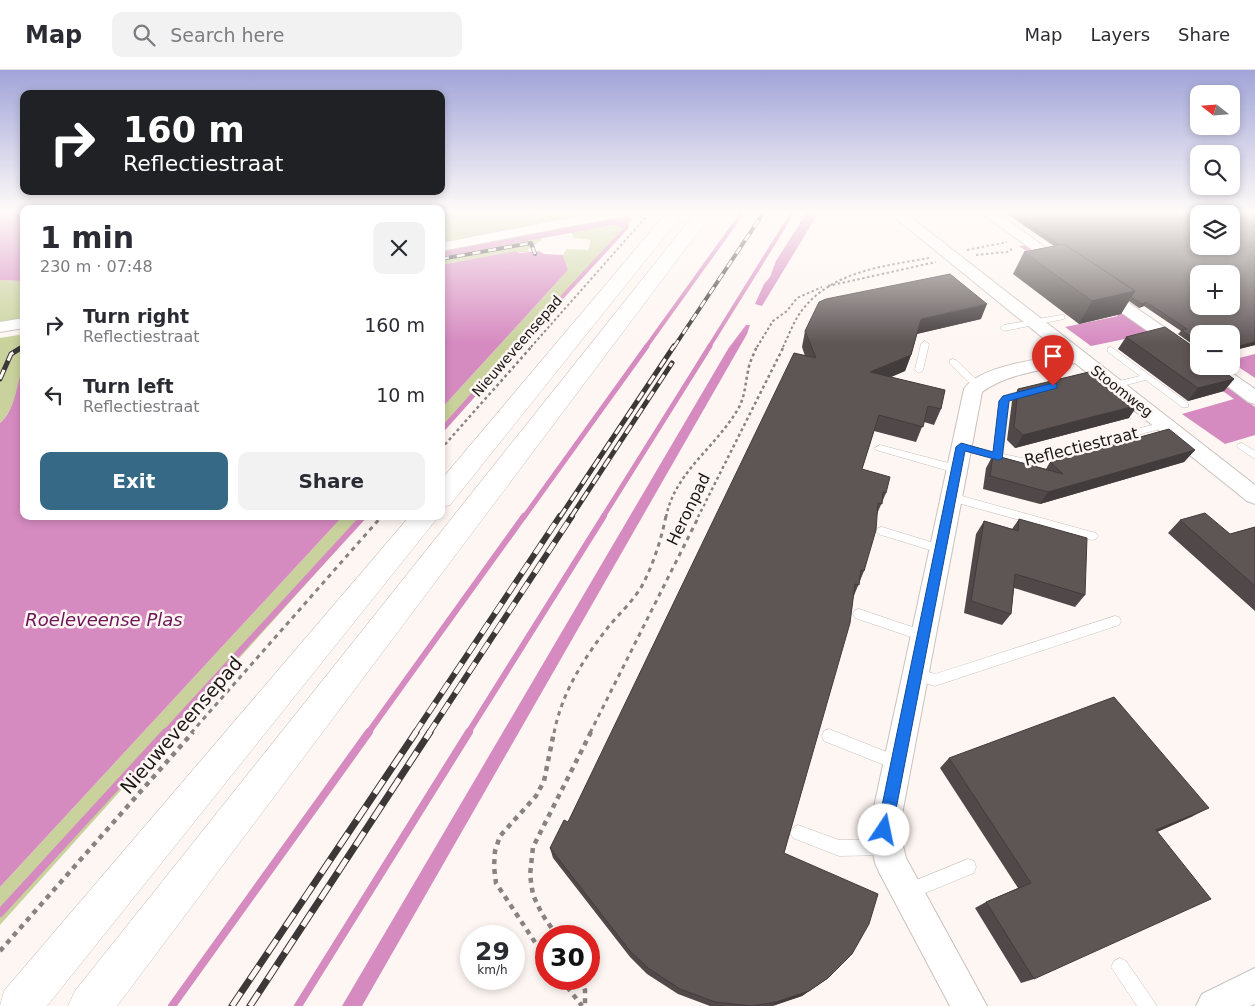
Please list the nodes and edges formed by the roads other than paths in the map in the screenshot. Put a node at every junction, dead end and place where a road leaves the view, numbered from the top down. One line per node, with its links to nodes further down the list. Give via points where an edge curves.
1 (640, 256): 32 (highway)
2 (670, 256): 51 (highway)
3 (945, 256): 8 (street, Stoomweg)
4 (1050, 256): 5 (street)
5 (1073, 272)
6 (1089, 282): 14 (street)
7 (1061, 317): 8 (lane)
8 (1034, 322): 11 (lane); 15 (street, Stoomweg)
9 (20, 324): 10 (street)
10 (0, 327)
11 (1004, 328)
12 (925, 344): 17 (lane)
13 (1111, 350): 19 (lane)
14 (1190, 353)
15 (1079, 357): 20 (street, via 996,375); 21 (street, Stoomweg)
16 (954, 362): 20 (lane)
17 (919, 370)
18 (1223, 375): 23 (street)
19 (1147, 377): 21 (lane); 24 (lane)
20 (977, 385): 30 (street, via 973,388)
21 (1114, 385): 25 (street, Stoomweg)
22 (1043, 389): 29 (lane, Reflectiestraat, via 1004,401)
23 (1255, 398)
24 (1185, 405)
25 (1164, 425): 29 (lane, Reflectiestraat, via 1022,462); 31 (street, Stoomweg)
26 (1242, 446): 28 (lane)
27 (880, 448): 30 (lane, Reflectiestraat)
28 (1255, 456)
29 (998, 457): 30 (lane, Reflectiestraat)
30 (959, 458): 33 (street)
31 (1252, 490)
32 (445, 493)
33 (951, 497): 36 (lane); 37 (street)
34 (423, 520): 50 (highway)
35 (882, 531): 37 (lane)
36 (1092, 536)
37 (940, 549): 40 (street)
38 (859, 614): 40 (lane)
39 (1116, 621): 41 (lane, via 936,680)
40 (923, 636): 41 (street)
41 (915, 674): 43 (street)
42 (829, 736): 43 (lane)
43 (897, 764): 45 (street, via 884,830)
44 (798, 833): 45 (lane, via 839,848)
45 (887, 847): 47 (street, via 891,864)
46 (968, 867): 47 (lane)
47 (907, 892): 52 (street)
48 (1120, 967): 53 (lane)
49 (1255, 985): 54 (street)
50 (19, 1006)
51 (90, 1006)
52 (969, 1006)
53 (1148, 1006)
54 (1214, 1006)

